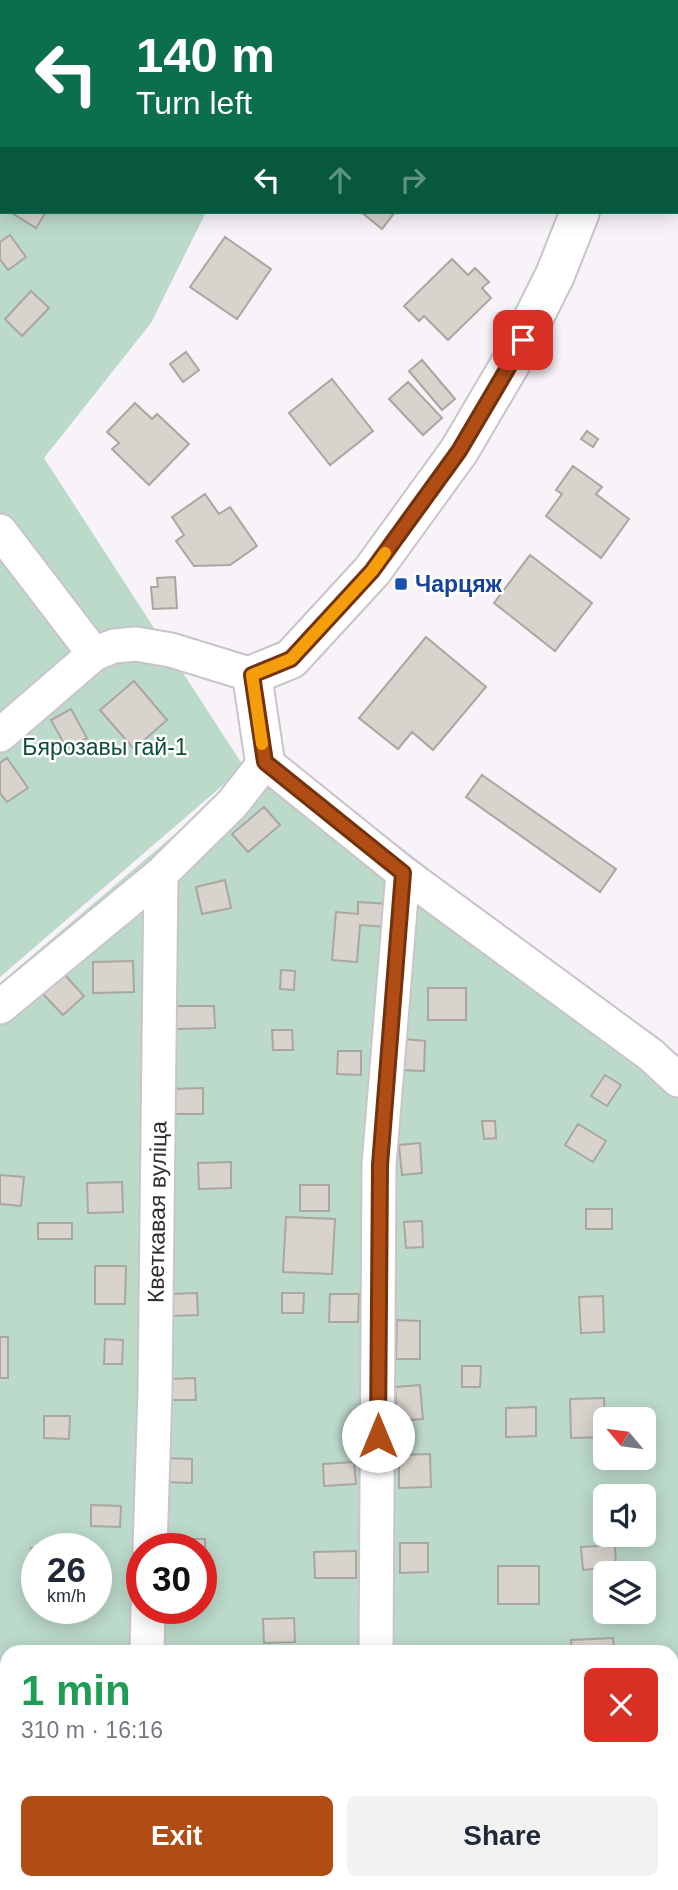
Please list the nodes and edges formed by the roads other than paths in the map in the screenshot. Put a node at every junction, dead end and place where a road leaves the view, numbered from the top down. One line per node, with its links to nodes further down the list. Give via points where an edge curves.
1 (579, 214): 4 (street, via 512,361 459,451 372,571 291,659)
2 (0, 531): 3 (street)
3 (94, 654): 4 (street, via 136,644); 5 (street)
4 (252, 675): 6 (street)
5 (0, 735)
6 (265, 762): 7 (street); 8 (street, via 233,803)
7 (403, 873): 10 (street, via 651,1055); 14 (street, via 380,1165)
8 (161, 874): 9 (street); 11 (street, Кветкавая вуліца)
9 (0, 1007)
10 (678, 1080)
11 (151, 1533)
12 (148, 1624): 13 (street)
13 (147, 1645)
14 (376, 1645)

